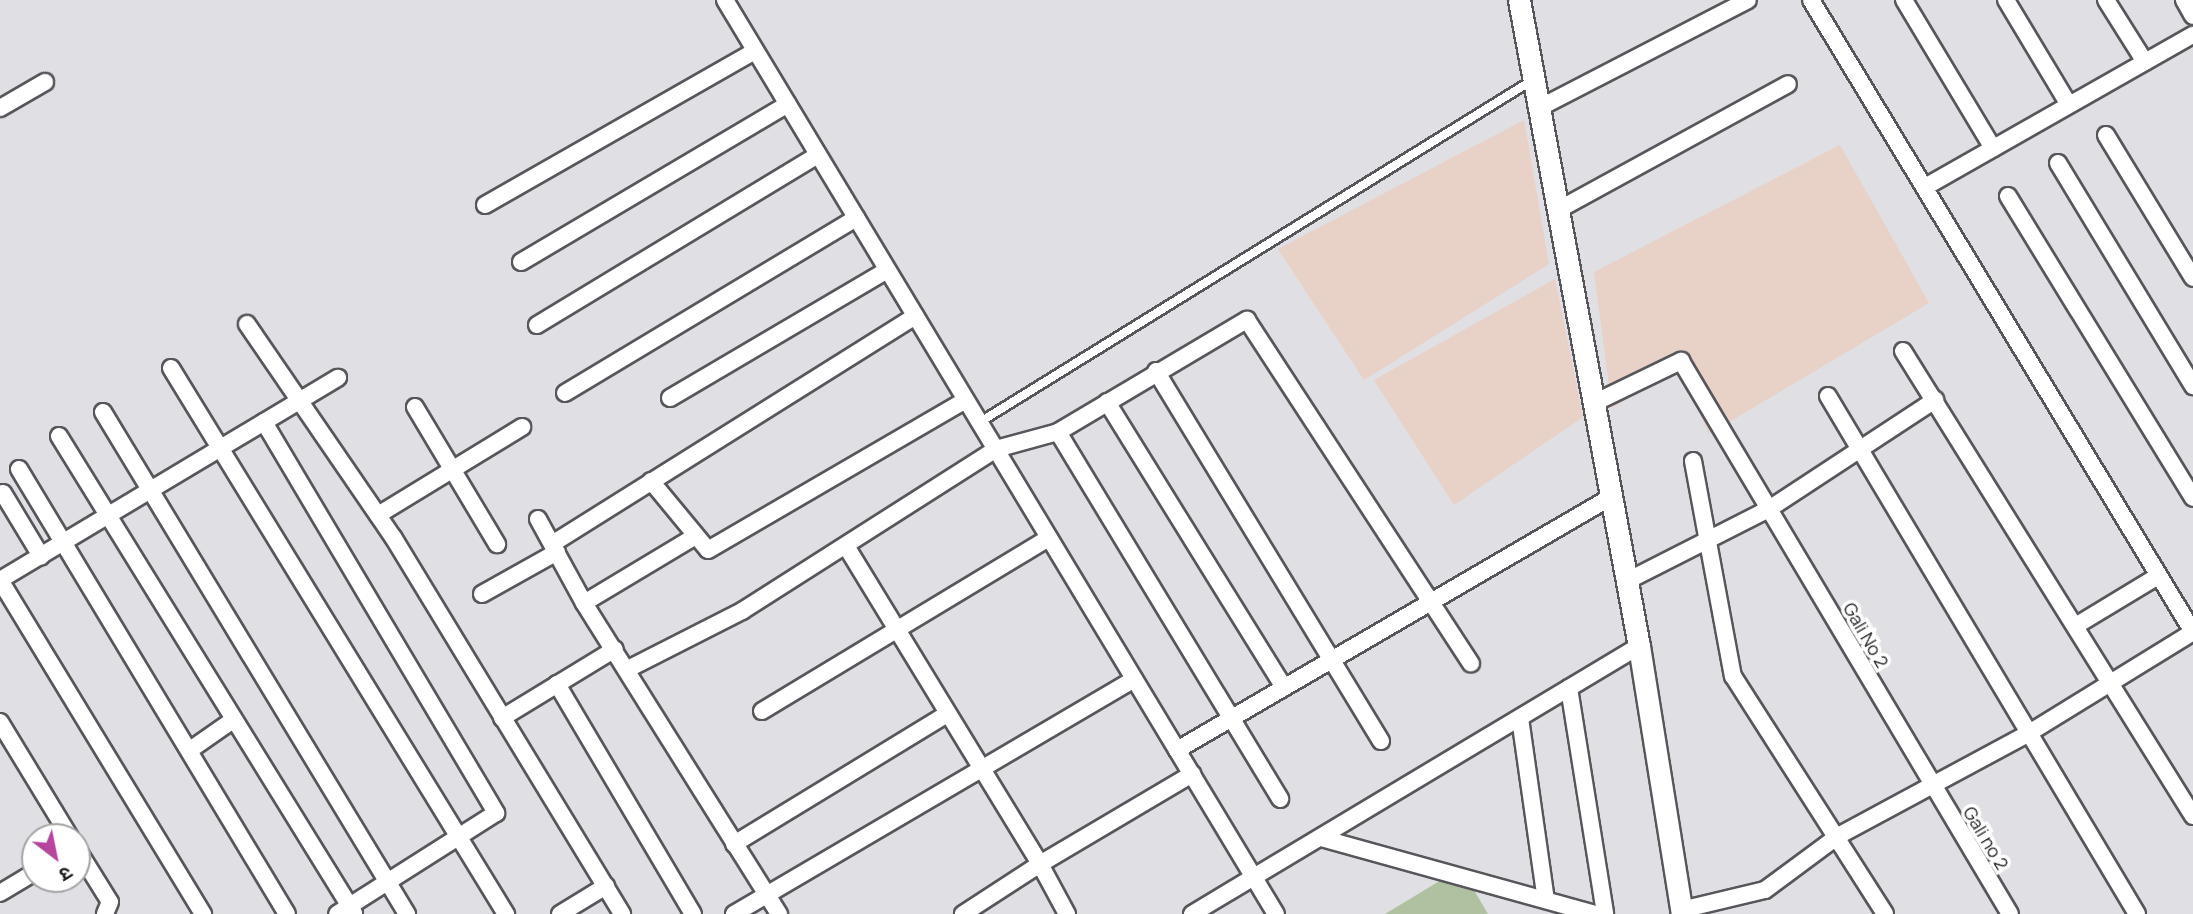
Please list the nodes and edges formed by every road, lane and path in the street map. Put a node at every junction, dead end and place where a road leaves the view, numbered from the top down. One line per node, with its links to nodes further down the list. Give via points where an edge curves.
1 (724, 0): 11 (street)
2 (1519, 0): 13 (street)
3 (1748, 0): 19 (street)
4 (1811, 0): 24 (street)
5 (1904, 0): 21 (street)
6 (2006, 0): 17 (street)
7 (2106, 0): 12 (street)
8 (2184, 0): 9 (street)
9 (2193, 16)
10 (2191, 41): 12 (street)
11 (755, 51): 16 (street); 26 (street)
12 (2145, 62): 17 (street)
13 (1534, 79): 19 (street); 51 (lane)
14 (45, 82): 18 (street)
15 (1788, 84): 27 (street)
16 (788, 104): 22 (street); 29 (street)
17 (2069, 105): 21 (street)
18 (0, 108)
19 (1539, 108): 27 (street)
20 (2106, 135): 31 (street)
21 (1993, 148): 24 (street)
22 (818, 155): 28 (street); 34 (street)
23 (2058, 163): 39 (street)
24 (1925, 187): 78 (street)
25 (2008, 197): 65 (street)
26 (485, 205)
27 (1558, 210): 47 (street)
28 (856, 218): 30 (street); 40 (street)
29 (521, 262)
30 (887, 270): 32 (street); 42 (street)
31 (2193, 278)
32 (915, 316): 43 (street); 61 (street)
33 (247, 324): 45 (street)
34 (537, 325)
35 (1903, 351): 44 (street)
36 (171, 368): 55 (street)
37 (1156, 371): 46 (street); 82 (street, via 1247,320); 88 (street)
38 (338, 378): 45 (street)
39 (2193, 386)
40 (565, 393)
41 (1828, 396): 56 (street)
42 (670, 398)
43 (966, 400): 51 (street); 70 (street, via 715,548 703,549)
44 (1936, 400): 56 (street); 84 (street)
45 (299, 401): 50 (street); 67 (street)
46 (1107, 402): 53 (street); 94 (street)
47 (1594, 403): 64 (street); 66 (street, Gali No 2, via 1681,361)
48 (415, 407): 59 (street)
49 (103, 412): 62 (street)
50 (264, 422): 55 (street); 115 (street, via 496,811)
51 (979, 422): 57 (street)
52 (522, 427): 59 (street)
53 (1058, 432): 57 (street); 99 (street)
54 (59, 436): 68 (street)
55 (220, 448): 62 (street); 115 (street)
56 (1860, 448): 66 (street); 103 (street)
57 (996, 449): 71 (street); 75 (street)
58 (1693, 461): 73 (street)
59 (451, 467): 67 (street); 74 (street)
60 (19, 469): 72 (street)
61 (651, 481): 70 (street); 76 (street)
62 (153, 490): 68 (street); 121 (street)
63 (3, 493): 77 (street)
64 (1611, 497): 80 (street); 82 (street)
65 (2193, 498)
66 (1769, 509): 73 (street); 109 (street, Gali No 2)
67 (378, 515): 98 (street)
68 (109, 517): 72 (street); 101 (street)
69 (538, 519): 76 (street)
70 (694, 537): 83 (street)
71 (1049, 538): 85 (street); 91 (street)
72 (65, 541): 77 (street); 105 (street)
73 (1710, 541): 80 (street); 113 (street, via 1733,676)
74 (497, 544)
75 (846, 546): 85 (street); 90 (street, via 741,611)
76 (554, 548): 81 (street); 83 (street)
77 (41, 556): 79 (street)
78 (2158, 576): 84 (street); 92 (street, via 2193,632)
79 (0, 580): 129 (street)
80 (1627, 581): 86 (street)
81 (482, 594)
82 (1433, 600): 88 (street); 89 (street)
83 (584, 603): 87 (street)
84 (2077, 625): 92 (street)
85 (895, 630): 96 (street); 97 (street)
86 (1639, 646): 95 (street); 127 (street)
87 (615, 649): 90 (street); 93 (street)
88 (1333, 659): 94 (street); 104 (street)
89 (1471, 663)
90 (628, 669): 116 (street)
91 (1134, 679): 106 (street); 107 (street)
92 (2112, 682): 103 (street); 111 (street)
93 (557, 684): 98 (street); 135 (street)
94 (1284, 688): 99 (street)
95 (1569, 688): 100 (street); 143 (street)
96 (762, 711)
97 (945, 715): 107 (street); 116 (street)
98 (502, 718): 122 (street)
99 (1231, 718): 106 (street); 110 (street)
100 (1520, 718): 114 (street); 125 (street)
101 (233, 720): 105 (street); 126 (street)
102 (0, 722): 112 (street)
103 (2029, 733): 109 (street); 146 (street)
104 (1381, 741)
105 (190, 750): 130 (street)
106 (1177, 750): 108 (street)
107 (978, 770): 117 (street); 124 (street)
108 (1192, 774): 117 (street); 119 (street)
109 (1929, 782): 113 (street); 145 (street, Gali no 2)
110 (1280, 799)
111 (2193, 816)
112 (61, 823)
113 (1838, 836): 127 (street, via 1765,890); 144 (street)
114 (1321, 838): 119 (street); 125 (street)
115 (459, 842): 121 (street); 132 (street)
116 (733, 844): 124 (street)
117 (1040, 864): 138 (street); 139 (street)
118 (91, 871): 128 (street, via 110,902)
119 (1254, 878): 140 (street); 141 (street)
120 (21, 880): 123 (street)
121 (390, 886): 126 (street); 131 (street)
122 (606, 886): 133 (street); 134 (street)
123 (0, 893)
124 (767, 895): 136 (street); 137 (street)
125 (1546, 900): 142 (street)
126 (347, 911)
127 (1682, 912)
128 (105, 914)
129 (203, 914)
130 (287, 914)
131 (407, 914)
132 (506, 914)
133 (560, 914)
134 (622, 914)
135 (693, 914)
136 (734, 914)
137 (779, 914)
138 (963, 914)
139 (1068, 914)
140 (1192, 914)
141 (1276, 914)
142 (1595, 914)
143 (1605, 914)
144 (1885, 914)
145 (2010, 914)
146 (2137, 914)

